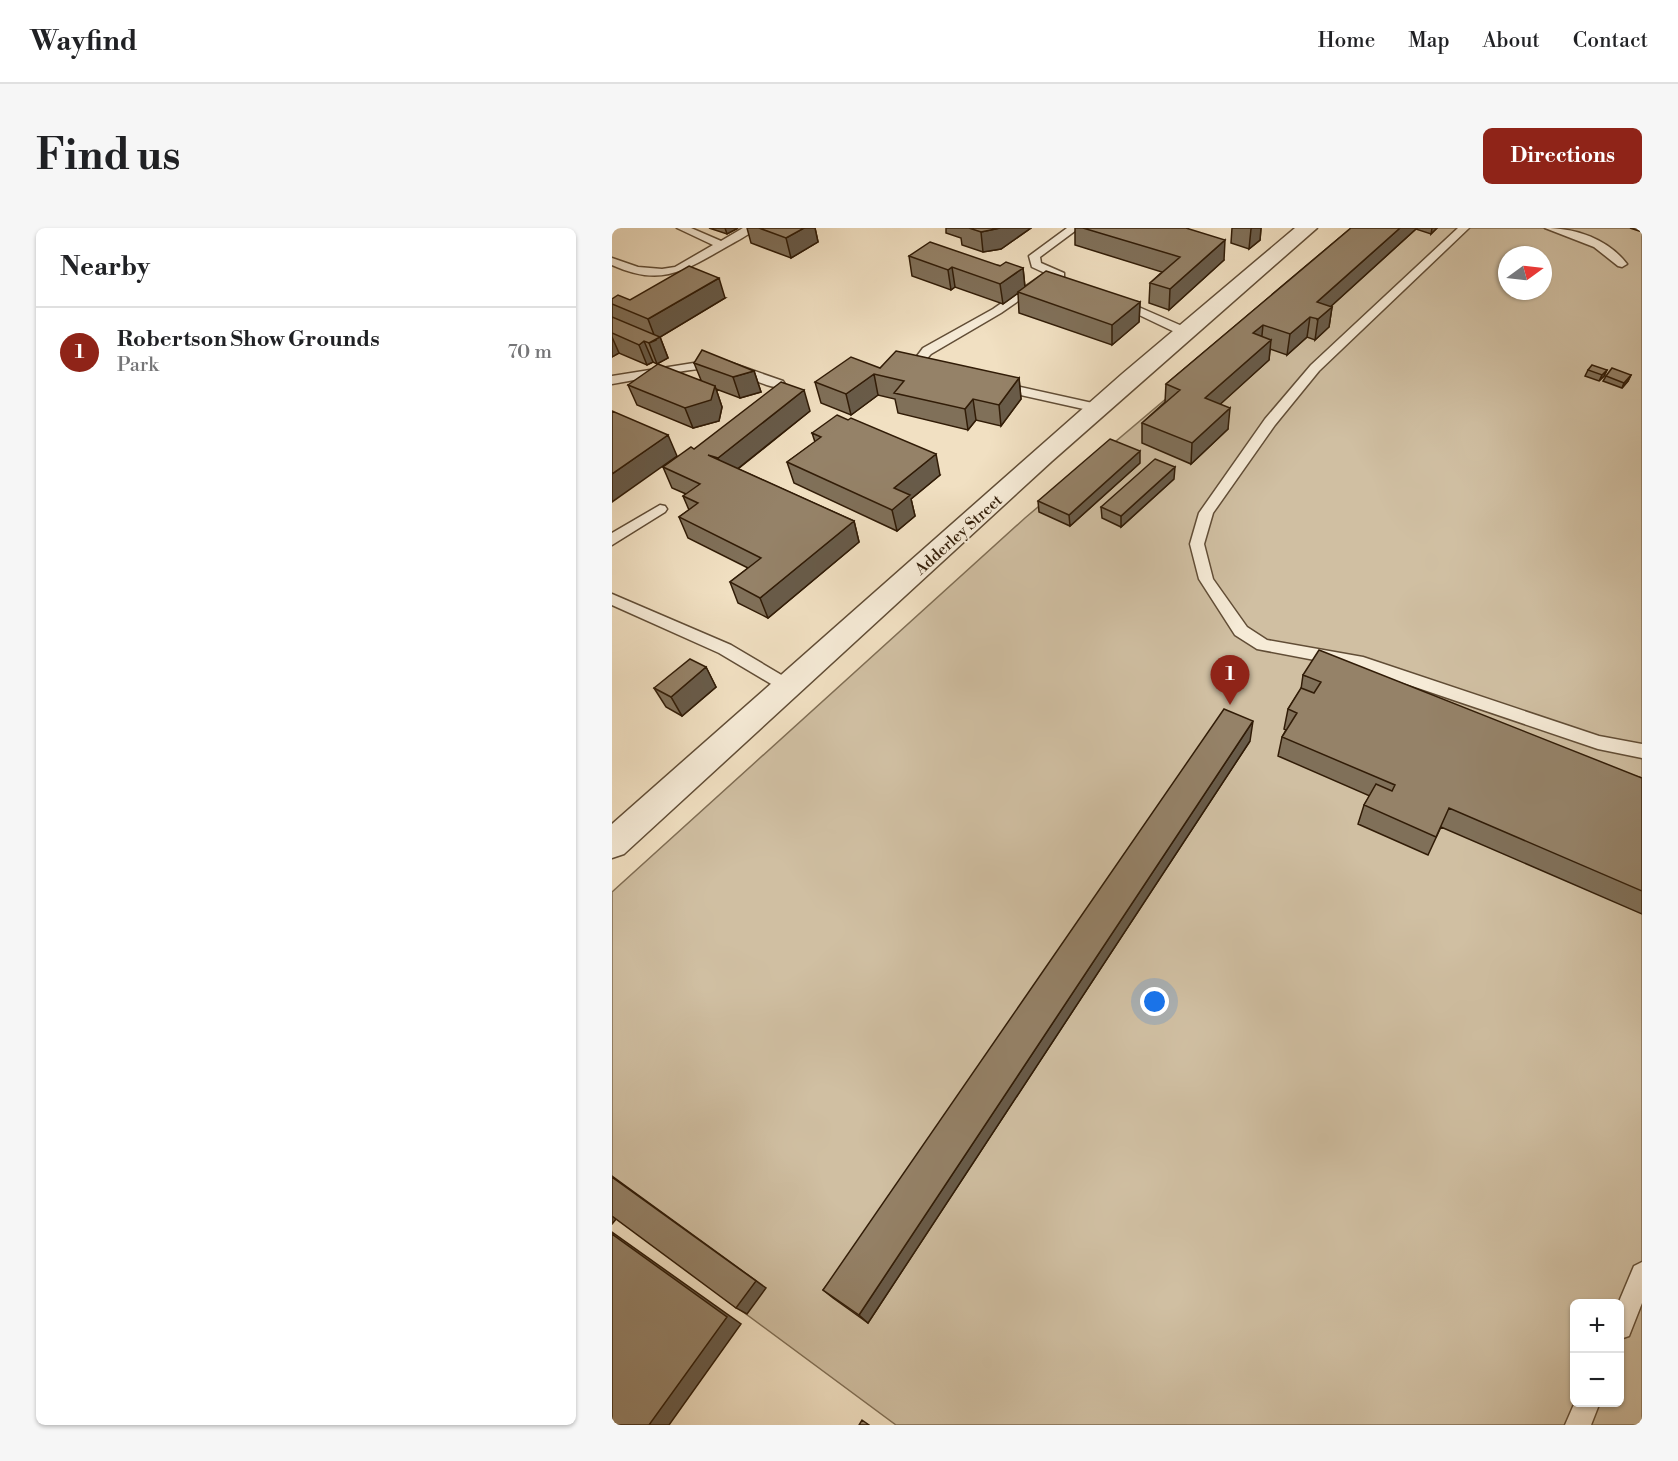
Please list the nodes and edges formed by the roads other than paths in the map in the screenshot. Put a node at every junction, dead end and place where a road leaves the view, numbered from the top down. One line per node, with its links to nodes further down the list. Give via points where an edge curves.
1 (682, 228): 7 (lane)
2 (751, 228): 7 (lane)
3 (1074, 228): 10 (lane, via 1034,256 1036,265)
4 (1307, 228): 13 (street, Adderley Street)
5 (1464, 228): 23 (lane, via 1315,368 1270,422 1206,513 1197,544 1206,579 1241,631 1263,645 1363,663 1598,742)
6 (1550, 228): 9 (lane, via 1599,243)
7 (720, 245): 8 (lane, via 670,272 639,271)
8 (612, 261)
9 (1622, 264)
10 (1053, 272): 11 (lane); 14 (lane, via 921,358 923,370)
11 (1074, 282)
12 (1107, 296): 13 (lane)
13 (1185, 332): 18 (street, Adderley Street)
14 (952, 377)
15 (612, 380): 16 (lane, via 726,365)
16 (779, 384)
17 (987, 384): 18 (lane)
18 (1097, 408): 22 (street, Adderley Street)
19 (660, 509): 20 (lane)
20 (612, 540)
21 (612, 599): 22 (lane, via 725,649)
22 (789, 687): 24 (street, Adderley Street)
23 (1642, 751)
24 (612, 844)
25 (1642, 1274): 26 (lane)
26 (1624, 1317)
27 (1586, 1407): 28 (lane)
28 (1578, 1425)

